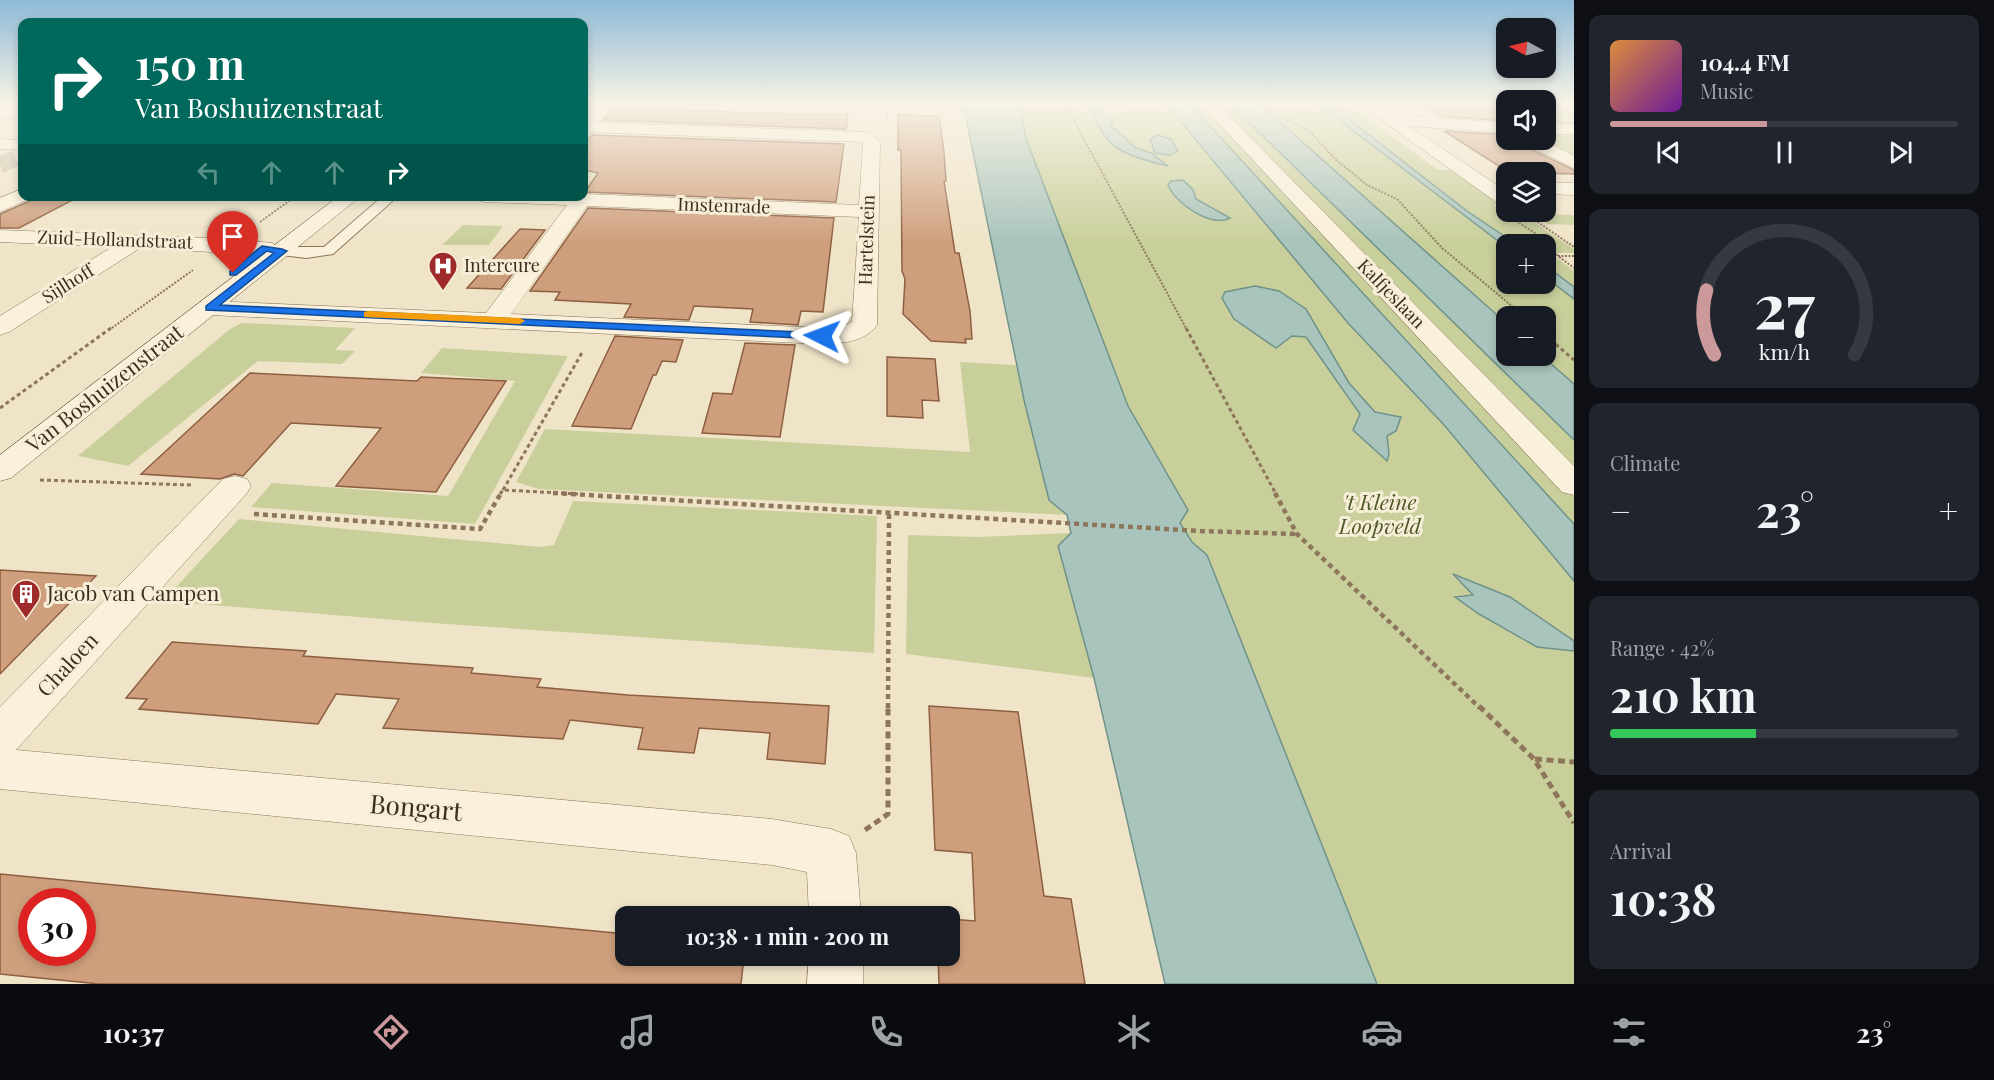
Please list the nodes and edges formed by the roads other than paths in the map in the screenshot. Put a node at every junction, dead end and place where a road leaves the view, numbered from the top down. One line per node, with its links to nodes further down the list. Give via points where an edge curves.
1 (871, 150): 18 (street, Hartelstein)
2 (1252, 150): 27 (street, Kalfjeslaan)
3 (1433, 150): 6 (street)
4 (1550, 150): 5 (street)
5 (1574, 163)
6 (1485, 186): 7 (street); 10 (street)
7 (1496, 187)
8 (1556, 188): 9 (street)
9 (1574, 189)
10 (1496, 193)
11 (18, 197): 17 (street)
12 (588, 200): 18 (street, Imstenrade)
13 (328, 201): 21 (street, Van Boshuizenstraat)
14 (345, 201): 21 (street, Van Boshuizenstraat)
15 (386, 201): 21 (lane, via 328,251 306,254)
16 (580, 201): 23 (street)
17 (0, 206)
18 (867, 211): 23 (street, Hartelstein, via 864,325 846,334)
19 (0, 236): 20 (street, Zuid-Hollandstraat)
20 (136, 241): 21 (street, Zuid-Hollandstraat); 24 (street, Sijlhoff)
21 (274, 250): 22 (street, Van Boshuizenstraat)
22 (199, 307): 23 (street); 25 (street, Van Boshuizenstraat); 26 (street, Van Boshuizenstraat)
23 (494, 320)
24 (0, 327)
25 (0, 450)
26 (0, 471)
27 (1574, 485)
28 (223, 499): 29 (street, Chaloen)
29 (0, 737)
30 (0, 769): 31 (street, Bongart, via 772,842 831,853)
31 (835, 906)
32 (836, 966): 33 (street)
33 (835, 984)

